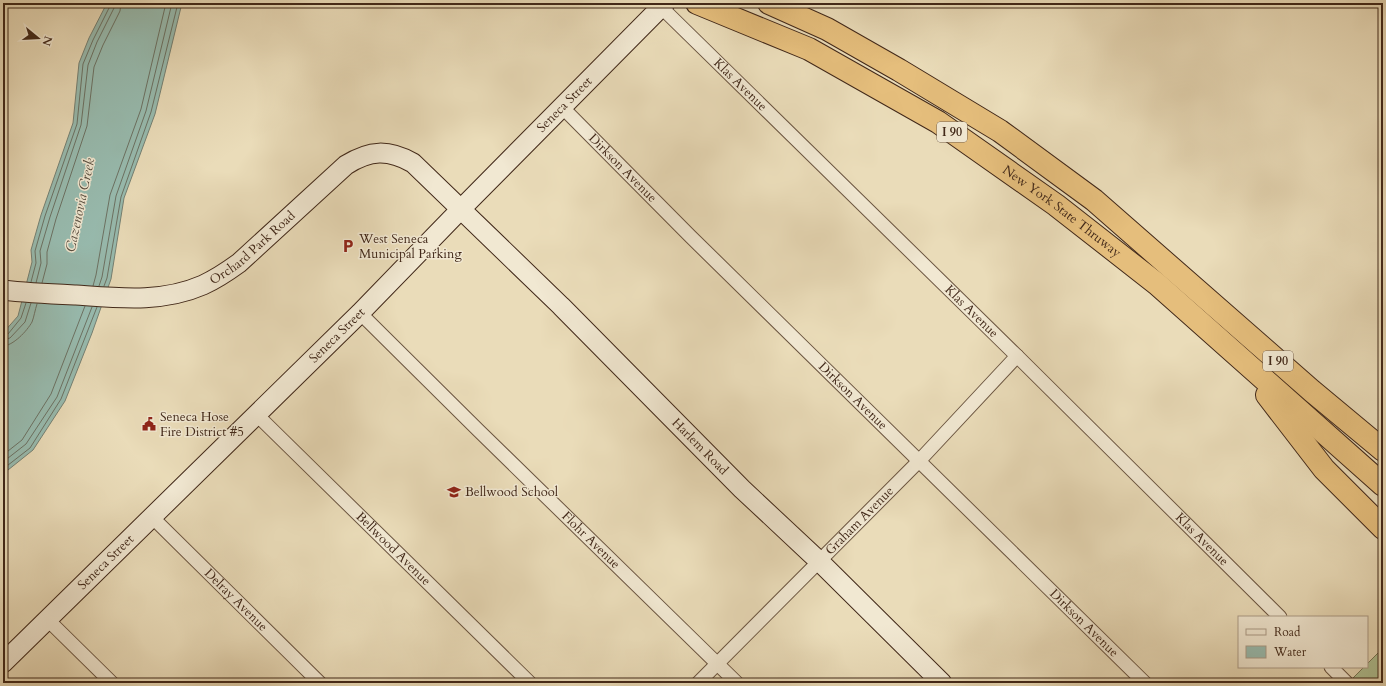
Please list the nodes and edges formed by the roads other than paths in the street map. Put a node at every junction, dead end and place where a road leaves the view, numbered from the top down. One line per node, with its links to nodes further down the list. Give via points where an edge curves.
1 (698, 3): 8 (highway, New York State Thruway / I 90, via 809,49 938,122 1056,205 1157,284)
2 (769, 3): 11 (highway, New York State Thruway / I 90, via 827,29 1000,131 1094,200)
3 (663, 5): 4 (main road, Seneca Street); 9 (street, Klas Avenue)
4 (562, 108): 5 (main road, Seneca Street); 12 (street, Dirkson Avenue)
5 (461, 209): 6 (main road, Orchard Park Road, via 413,163 390,153 377,153 355,159 346,165 240,263 196,288 162,297 138,299); 7 (main road, Seneca Street); 16 (main road, Harlem Road, via 562,306 742,489)
6 (4, 290)
7 (360, 313): 10 (main road, Seneca Street); 20 (street, Flohr Avenue)
8 (1235, 352): 13 (highway, New York State Thruway / I 90); 15 (highway, via 1324,469)
9 (1017, 356): 12 (street, Graham Avenue); 17 (street, Klas Avenue)
10 (257, 415): 14 (main road, Seneca Street); 23 (street, Bellwood Avenue)
11 (1383, 450)
12 (919, 461): 16 (street, Graham Avenue); 27 (street, Dirkson Avenue)
13 (1383, 485)
14 (152, 517): 18 (main road, Seneca Street); 22 (street, Delray Avenue)
15 (1383, 528)
16 (820, 562): 20 (street, Graham Avenue); 26 (main road, Harlem Road)
17 (1279, 616)
18 (47, 619): 19 (main road, Seneca Street); 21 (street)
19 (3, 662)
20 (717, 664): 24 (street, Graham Avenue); 25 (street, Flohr Avenue)
21 (112, 683)
22 (320, 683)
23 (530, 683)
24 (698, 683)
25 (737, 683)
26 (942, 683)
27 (1145, 683)

